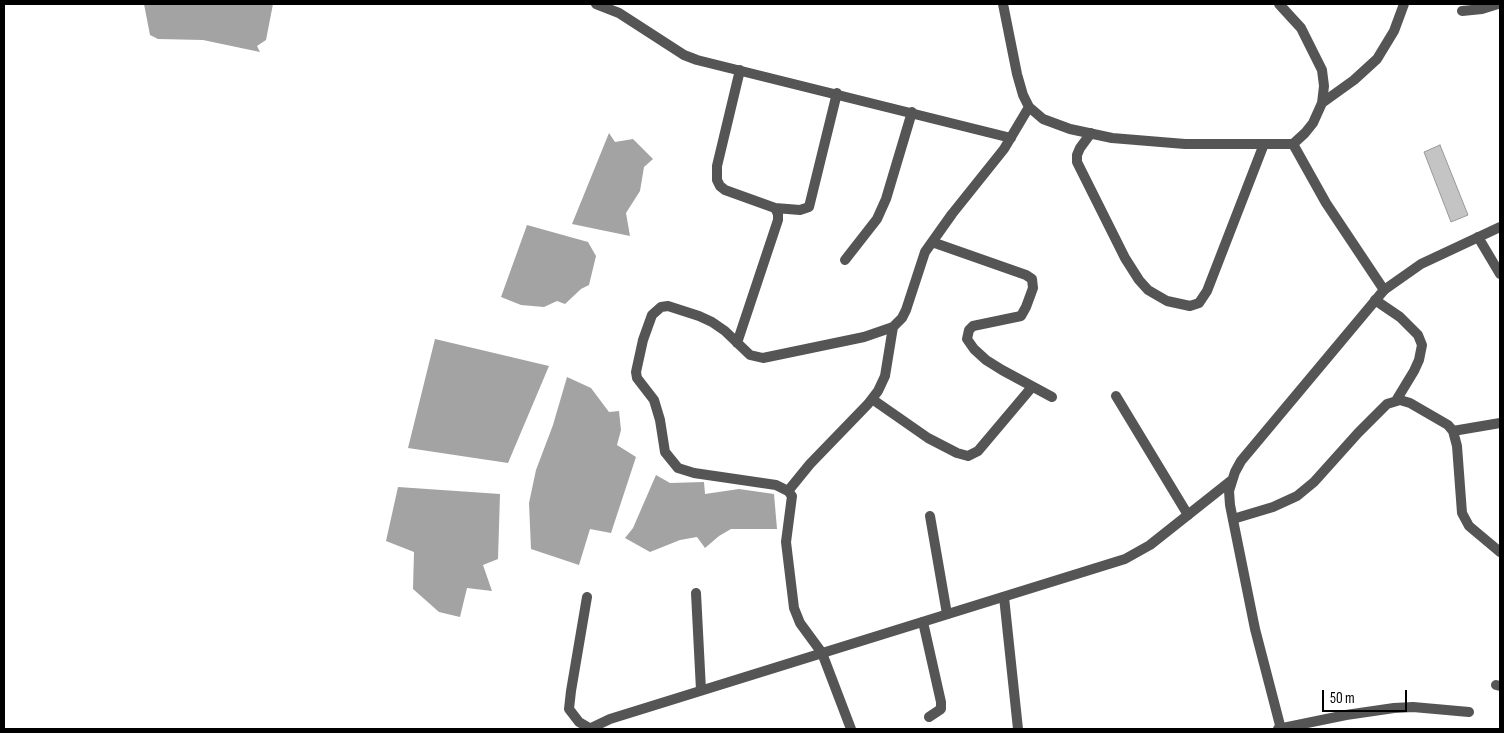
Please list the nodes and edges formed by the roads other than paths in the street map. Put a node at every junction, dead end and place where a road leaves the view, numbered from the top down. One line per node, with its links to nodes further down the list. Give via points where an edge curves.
1 (596, 4): 7 (street, via 619,13 684,55)
2 (1003, 4): 10 (street, via 1017,74)
3 (1278, 4): 9 (street, via 1301,28 1322,70)
4 (1404, 4): 9 (street, via 1394,31 1377,59)
5 (1498, 4): 6 (street)
6 (1462, 11)
7 (740, 70): 8 (street); 16 (street, via 717,166 717,180 725,190)
8 (838, 94): 11 (street); 16 (street, via 809,207 800,210)
9 (1322, 103): 15 (street, via 1313,123)
10 (1029, 107): 12 (street, via 1043,119); 13 (street)
11 (912, 112): 13 (street); 20 (street, via 886,199 873,225)
12 (1092, 133): 14 (street, via 1112,138 1186,144); 14 (street, via 1080,148 1077,162 1125,258 1148,290 1167,301 1190,306 1198,303 1207,291)
13 (1012, 138): 19 (street)
14 (1264, 144): 15 (street)
15 (1293, 144): 22 (street, via 1326,203)
16 (775, 208): 25 (street, via 777,224)
17 (1500, 227): 18 (street)
18 (1478, 237): 21 (street); 22 (street, via 1421,264)
19 (932, 242): 24 (street, via 920,263 906,310); 26 (street, via 1032,279 1032,288 1021,316 973,326 966,339 980,355)
20 (845, 260)
21 (1500, 274)
22 (1384, 290): 23 (street)
23 (1375, 300): 30 (street, via 1400,317 1418,335 1422,345 1414,371); 33 (street, via 1241,461)
24 (893, 327): 25 (street, via 864,337 770,357 750,354); 29 (street, via 885,376)
25 (738, 343): 34 (street, via 717,325 699,316 661,307 652,315 646,332 637,378 654,400 665,452 678,468 776,485)
26 (1032, 386): 28 (street); 29 (street, via 978,451 968,456 957,454 928,438)
27 (1116, 396): 35 (street)
28 (1052, 397)
29 (872, 399): 34 (street)
30 (1397, 399): 32 (street, via 1410,403); 37 (street, via 1387,404 1297,496)
31 (1500, 423): 32 (street)
32 (1453, 431): 38 (street, via 1462,513 1469,526)
33 (1232, 480): 35 (street); 37 (street, via 1229,491)
34 (788, 491): 44 (street, via 792,500 786,551 794,608 800,623)
35 (1188, 515): 41 (street, via 1150,545 1125,559)
36 (930, 516): 42 (street)
37 (1233, 520): 51 (street)
38 (1500, 552)
39 (696, 593): 45 (street)
40 (587, 597): 48 (street, via 569,709 579,722)
41 (1004, 597): 42 (street); 50 (street)
42 (947, 614): 43 (street)
43 (923, 622): 44 (street); 47 (street, via 942,702 941,709)
44 (822, 653): 45 (street); 49 (street)
45 (702, 690): 48 (street, via 610,719)
46 (1469, 712): 51 (street, via 1394,708)
47 (929, 717)
48 (590, 729)
49 (851, 729)
50 (1018, 729)
51 (1280, 729)

